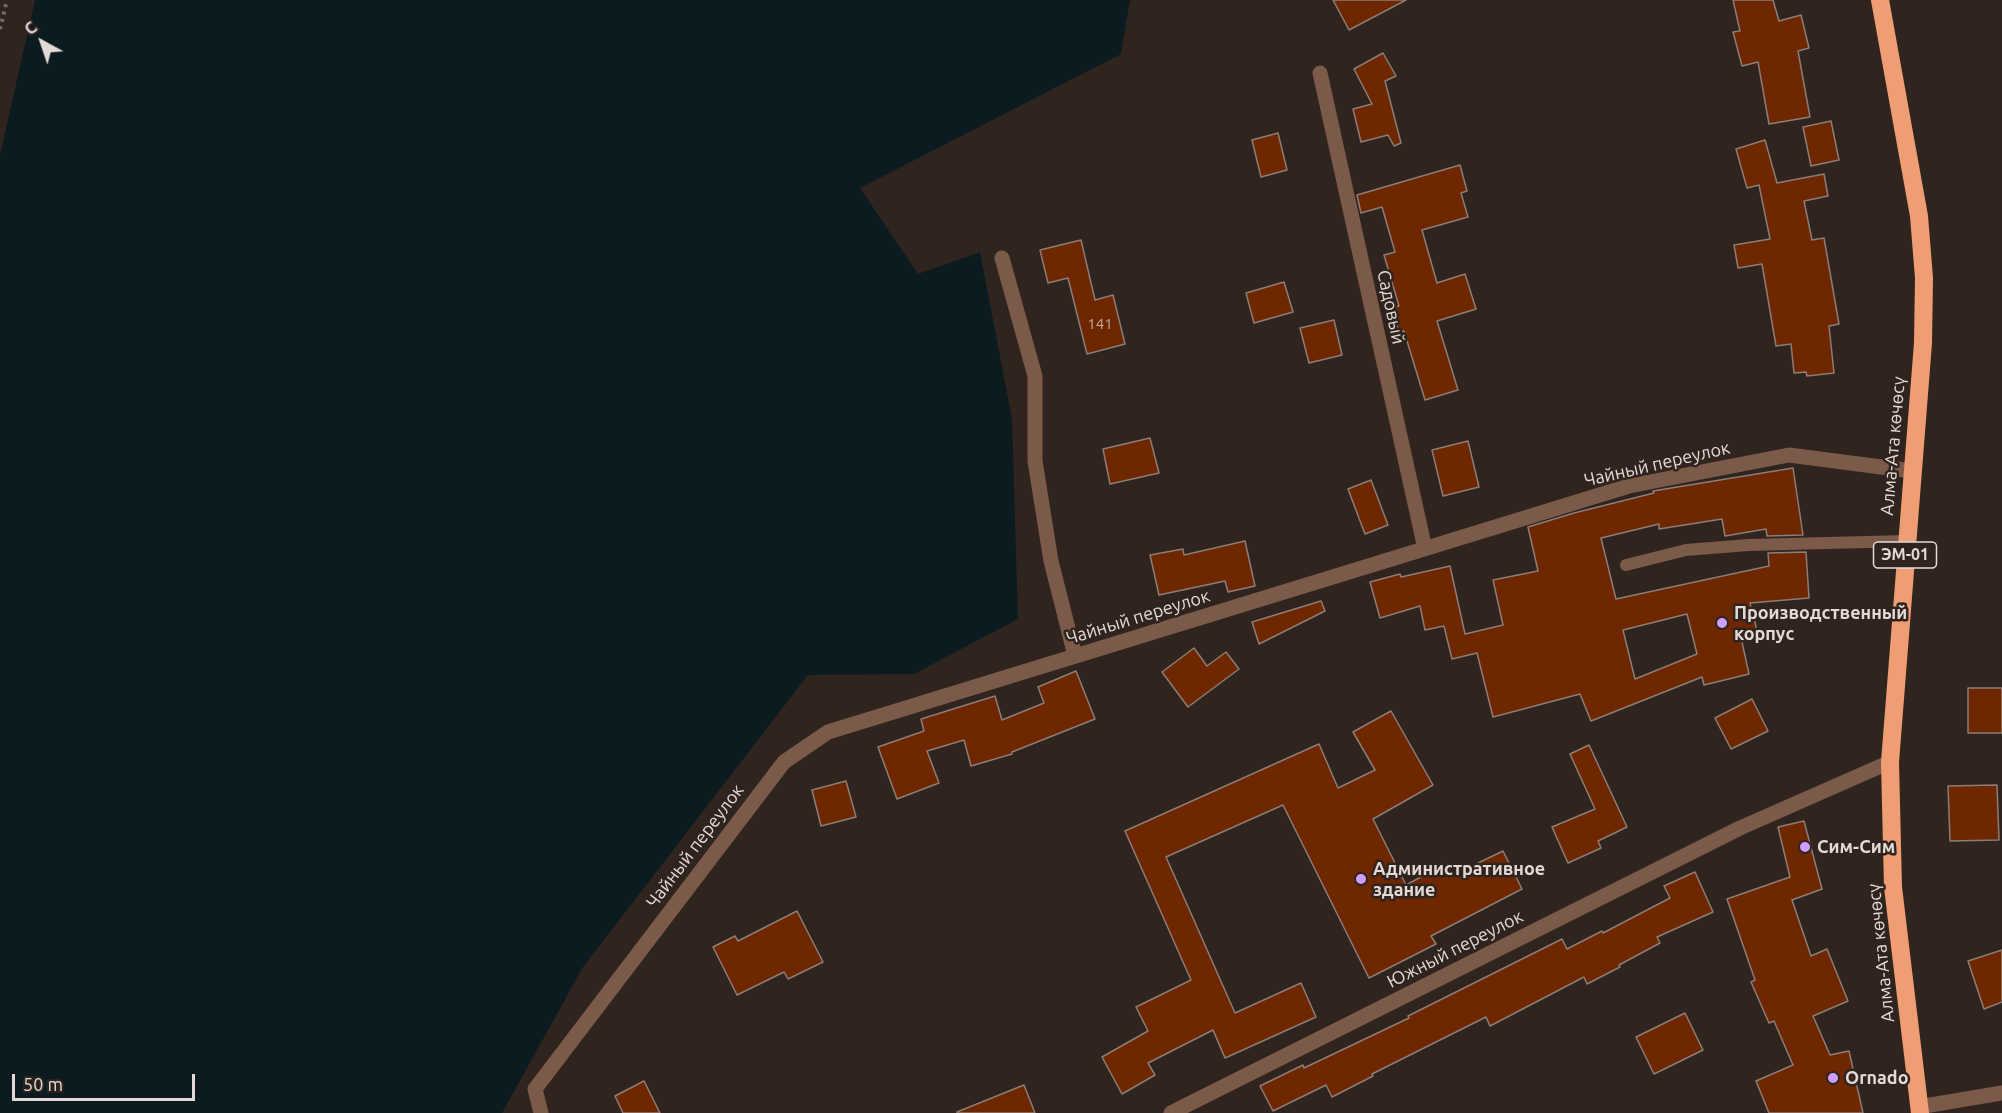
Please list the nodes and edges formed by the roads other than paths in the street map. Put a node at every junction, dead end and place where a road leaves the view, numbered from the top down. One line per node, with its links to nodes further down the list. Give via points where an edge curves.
1 (1880, 0): 4 (highway, Алма-Ата көчөсү / ЭМ-01, via 1922,247 1923,343)
2 (1320, 74): 6 (street, Садовый)
3 (1002, 258): 8 (street, via 1035,376 1035,461 1051,561)
4 (1912, 471): 5 (highway, Алма-Ата көчөсү / ЭМ-01); 6 (street, Чайный переулок, via 1789,455 1629,486)
5 (1906, 541): 7 (lane, via 1686,550); 9 (highway, Алма-Ата көчөсү / ЭМ-01)
6 (1425, 549): 8 (street, Чайный переулок)
7 (1626, 565)
8 (1075, 656): 12 (street, Чайный переулок, via 828,732 784,762 535,1089)
9 (1890, 762): 11 (highway, Алма-Ата көчөсү / ЭМ-01, via 1893,887); 13 (street, Южный переулок, via 1740,828)
10 (2002, 1093): 11 (street)
11 (1920, 1110)
12 (541, 1113)
13 (1171, 1113)

